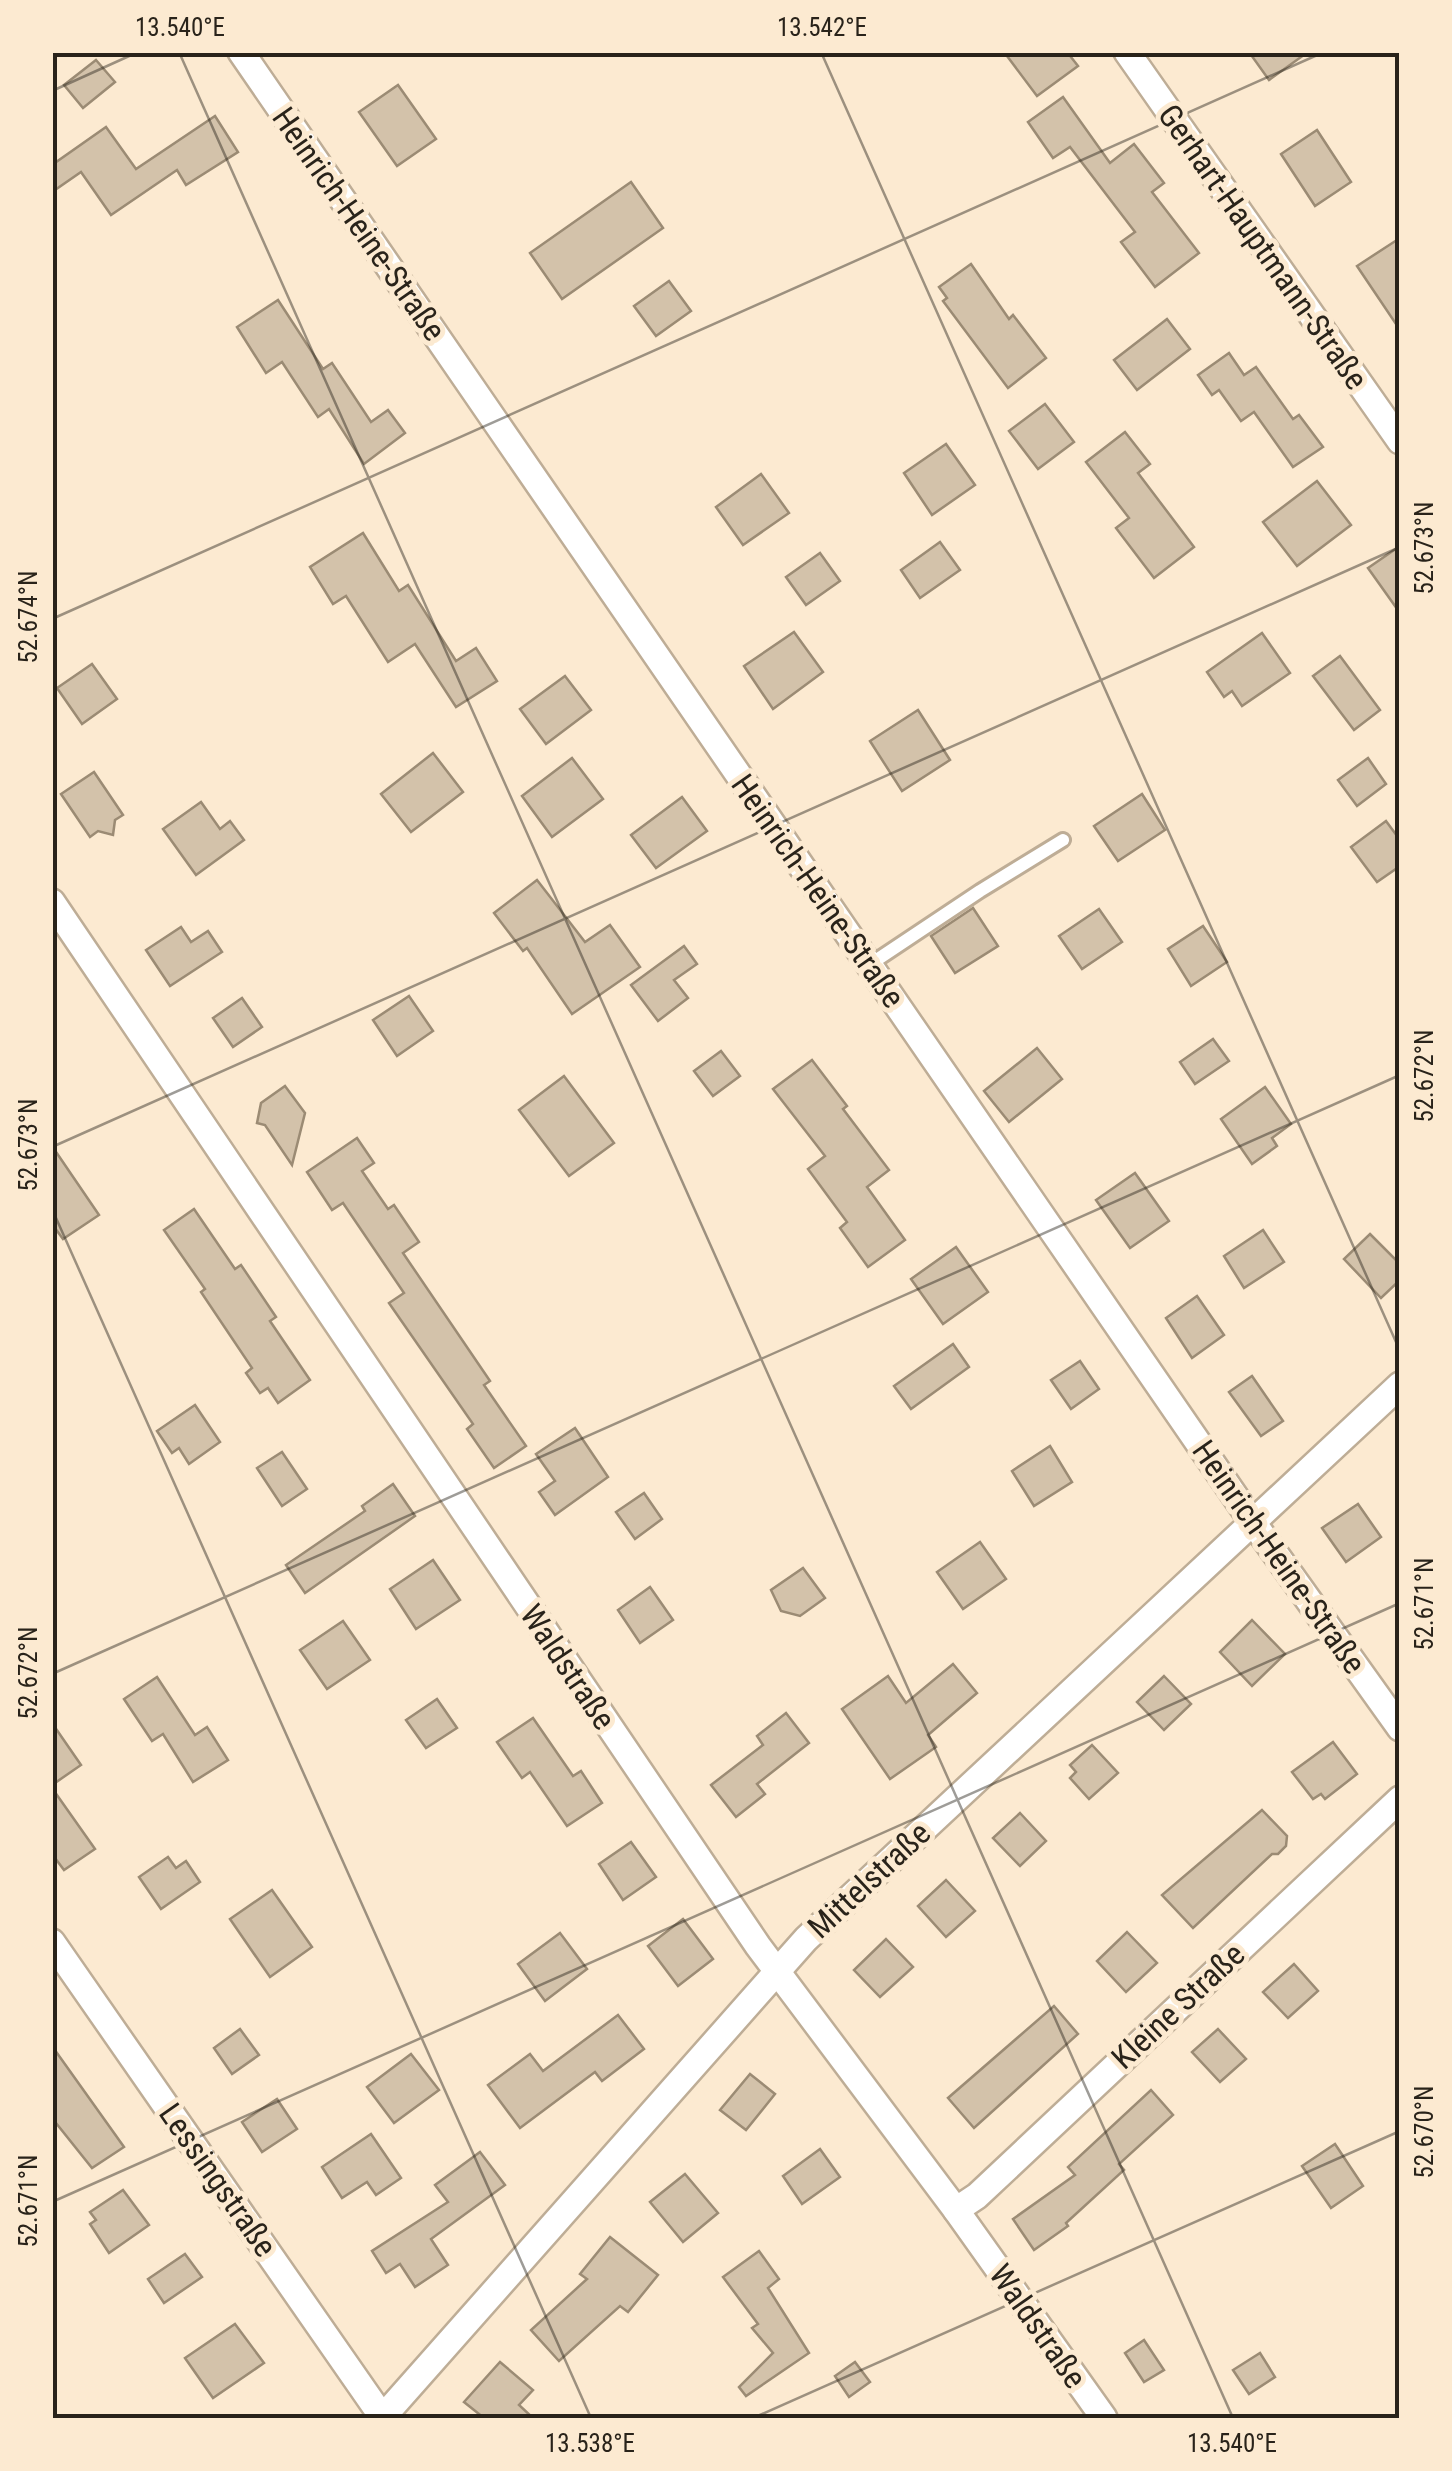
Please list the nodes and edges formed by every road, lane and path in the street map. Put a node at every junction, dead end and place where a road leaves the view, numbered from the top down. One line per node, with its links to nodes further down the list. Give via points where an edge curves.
1 (240, 52): 6 (street, Heinrich-Heine-Straße)
2 (1127, 52): 3 (street, Gerhart-Hauptmann-Straße)
3 (1400, 441)
4 (1063, 840): 6 (lane)
5 (52, 902): 12 (street, Waldstraße)
6 (870, 966): 8 (street, Heinrich-Heine-Straße)
7 (1400, 1385): 8 (street, Mittelstraße)
8 (1252, 1521): 9 (street, Heinrich-Heine-Straße); 12 (street, Mittelstraße)
9 (1400, 1728)
10 (1400, 1800): 13 (street, Kleine Straße)
11 (52, 1942): 14 (street, Lessingstraße)
12 (776, 1972): 13 (street, Waldstraße); 14 (street, Mittelstraße)
13 (956, 2210): 15 (street, Waldstraße)
14 (382, 2418)
15 (1104, 2418)

